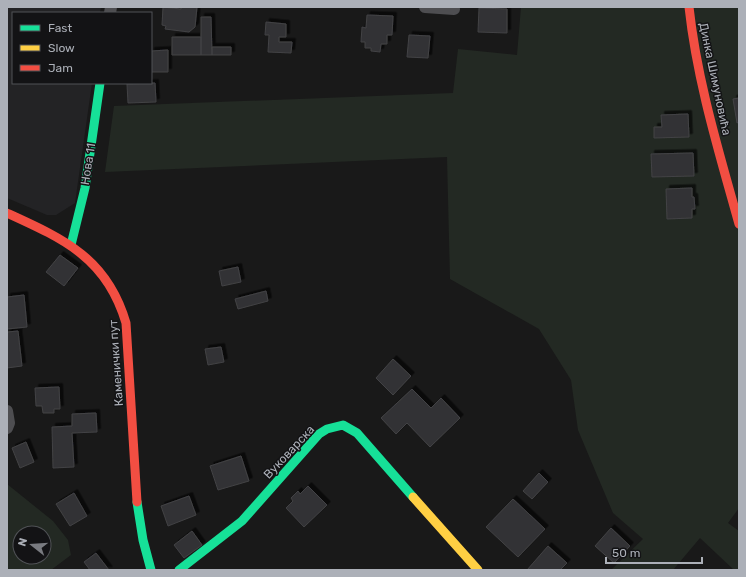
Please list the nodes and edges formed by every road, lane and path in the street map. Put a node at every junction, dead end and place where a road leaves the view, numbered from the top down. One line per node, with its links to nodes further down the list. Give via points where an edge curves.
1 (425, 7): 3 (street)
2 (689, 7): 6 (street, Динка Шимуновића, via 691,34 703,91)
3 (454, 9)
4 (100, 84): 7 (street, Нова 11, via 84,188)
5 (7, 213): 7 (street, Каменички пут, via 44,229)
6 (739, 224)
7 (71, 245): 10 (street, Каменички пут, via 99,268 118,295 124,309 137,489)
8 (7, 411): 9 (street)
9 (7, 428)
10 (151, 570)
11 (179, 570): 12 (street, Вуковарска, via 242,521 319,434 327,429 342,426 362,438)
12 (478, 570)

